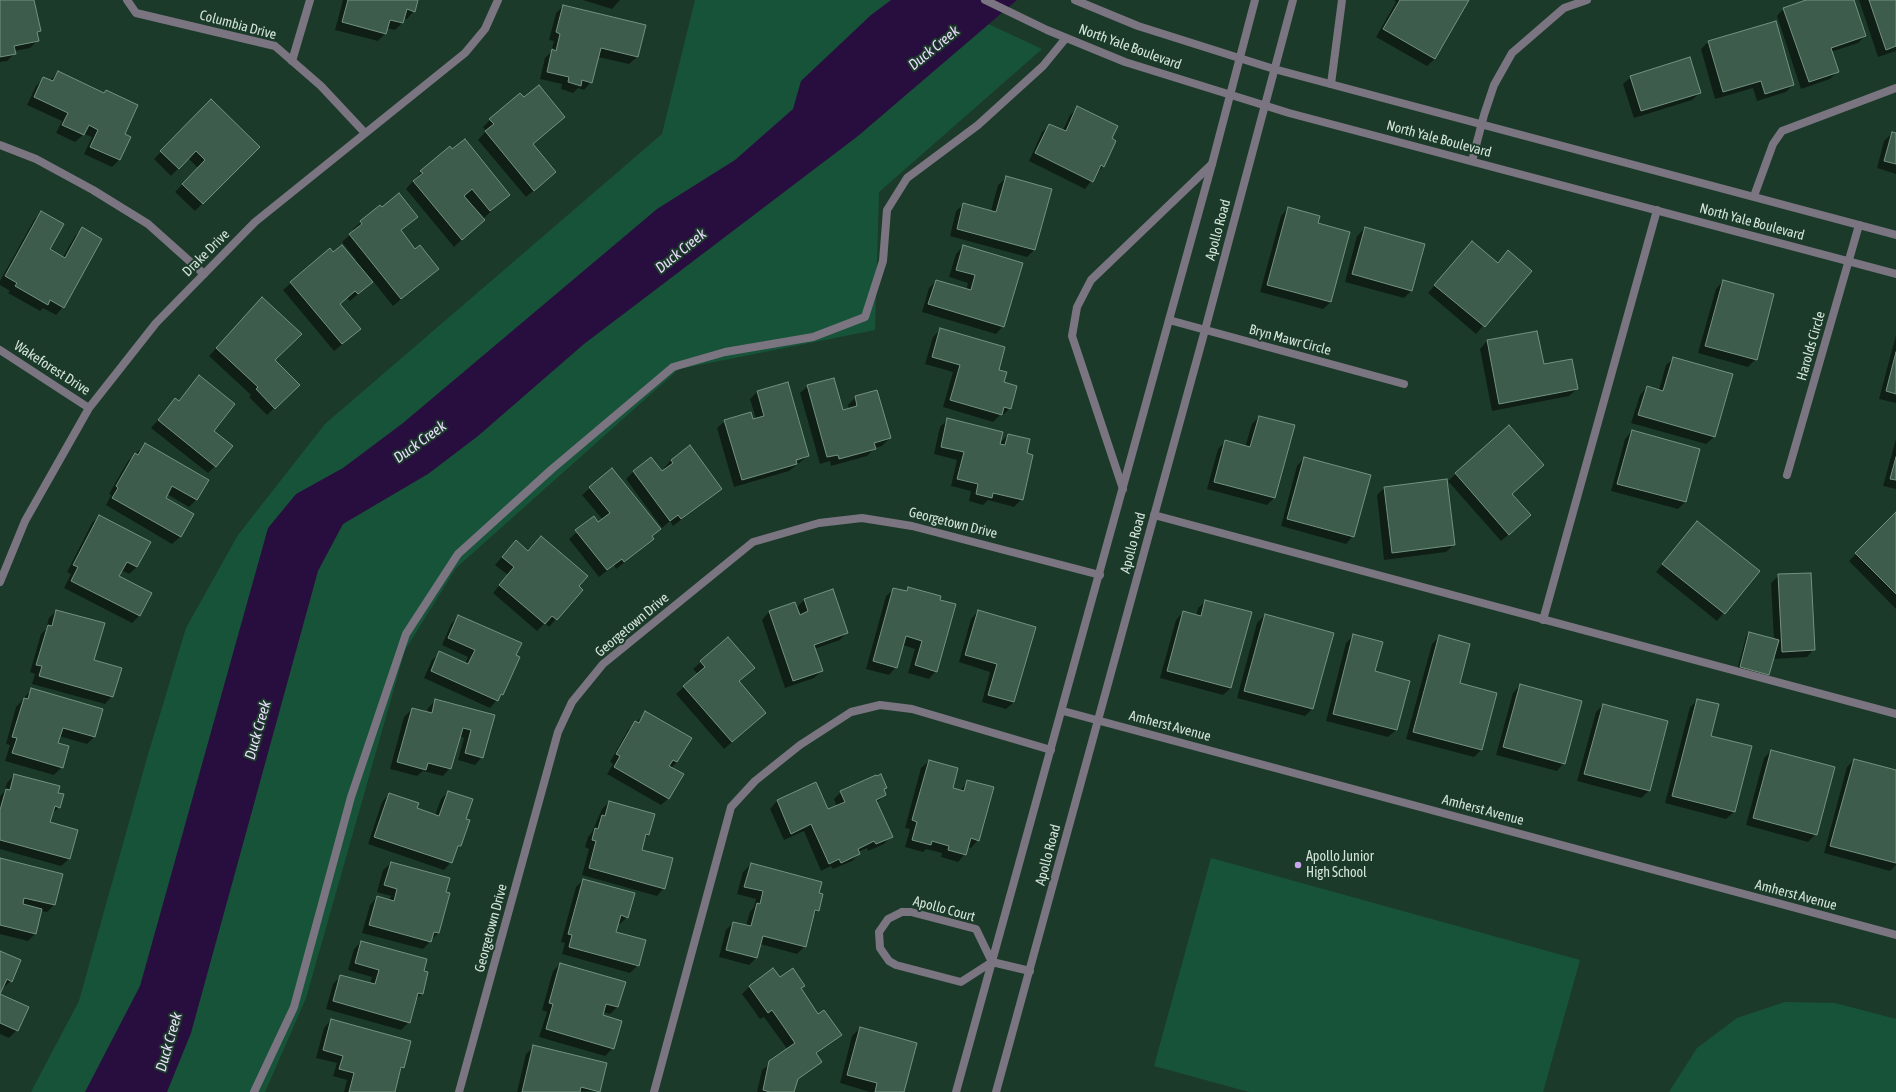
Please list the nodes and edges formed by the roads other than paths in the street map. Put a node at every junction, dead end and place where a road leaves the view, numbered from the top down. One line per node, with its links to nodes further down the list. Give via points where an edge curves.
1 (127, 0): 12 (street, Columbia Drive, via 136,12 275,46)
2 (310, 0): 12 (street)
3 (498, 0): 19 (street, Drake Drive, via 485,29 465,53)
4 (985, 0): 10 (street, North Yale Boulevard)
5 (1075, 0): 11 (street, North Yale Boulevard, via 1138,26)
6 (1254, 0): 11 (street, Apollo Road)
7 (1293, 0): 13 (street, Apollo Road)
8 (1342, 0): 14 (street)
9 (1587, 0): 18 (street, via 1564,8 1512,52 1494,85)
10 (1066, 38): 16 (street, North Yale Boulevard, via 1125,62); 48 (street, via 1043,66 978,125 907,178 887,210 883,261 865,318 813,336 725,352 674,367 552,469 458,554 406,634 351,797 294,1007)
11 (1239, 58): 13 (street, North Yale Boulevard); 16 (street, Apollo Road)
12 (292, 61): 19 (street, Columbia Drive, via 321,86)
13 (1274, 69): 14 (street, North Yale Boulevard); 17 (street, Apollo Road)
14 (1331, 84): 18 (street, North Yale Boulevard)
15 (1896, 88): 23 (street, via 1782,131 1773,144)
16 (1230, 94): 17 (street, North Yale Boulevard); 22 (street, Apollo Road)
17 (1266, 105): 21 (street, North Yale Boulevard); 31 (street, Apollo Road)
18 (1482, 124): 21 (street); 23 (street, North Yale Boulevard)
19 (365, 133): 28 (street, Drake Drive, via 255,222)
20 (0, 145): 28 (street, via 36,158 148,224)
21 (1472, 161): 24 (street, North Yale Boulevard)
22 (1212, 164): 30 (street, Apollo Road); 36 (street, via 1091,280 1077,307 1072,336)
23 (1754, 196): 25 (street, North Yale Boulevard)
24 (1657, 210): 27 (street, North Yale Boulevard); 40 (street)
25 (1859, 225): 26 (street, North Yale Boulevard); 27 (street, Harolds Circle)
26 (1896, 234)
27 (1848, 262): 29 (street, North Yale Boulevard); 35 (street, Harolds Circle)
28 (204, 274): 34 (street, Drake Drive, via 156,324)
29 (1896, 274)
30 (1169, 320): 31 (street, Bryn Mawr Circle); 36 (street, Apollo Road)
31 (1205, 330): 33 (street, Bryn Mawr Circle); 37 (street, Apollo Road)
32 (0, 350): 34 (street, Wakeforest Drive)
33 (1404, 384)
34 (89, 408): 39 (street, Drake Drive, via 25,521)
35 (1787, 475)
36 (1123, 489): 38 (street, Apollo Road)
37 (1154, 515): 40 (street); 43 (street, Apollo Road)
38 (1100, 575): 41 (street, Apollo Road); 49 (street, Georgetown Drive, via 912,526 862,518 819,523 753,542 603,664 572,702 558,732)
39 (0, 582)
40 (1543, 620): 42 (street)
41 (1063, 710): 43 (street, Amherst Avenue); 44 (street, Apollo Road)
42 (1896, 714)
43 (1098, 720): 45 (street, Amherst Avenue); 47 (street, Apollo Road)
44 (1051, 750): 46 (street, Apollo Road); 50 (street, via 912,709 880,705 851,712 800,745 755,781 731,807)
45 (1896, 935)
46 (992, 962): 46 (street, Apollo Court, via 976,930 918,914 895,914 879,932 880,948 889,961 947,979 961,982); 47 (street); 51 (street, Apollo Road)
47 (1030, 971): 52 (street, Apollo Road)
48 (254, 1092)
49 (459, 1092)
50 (654, 1092)
51 (956, 1092)
52 (996, 1092)

